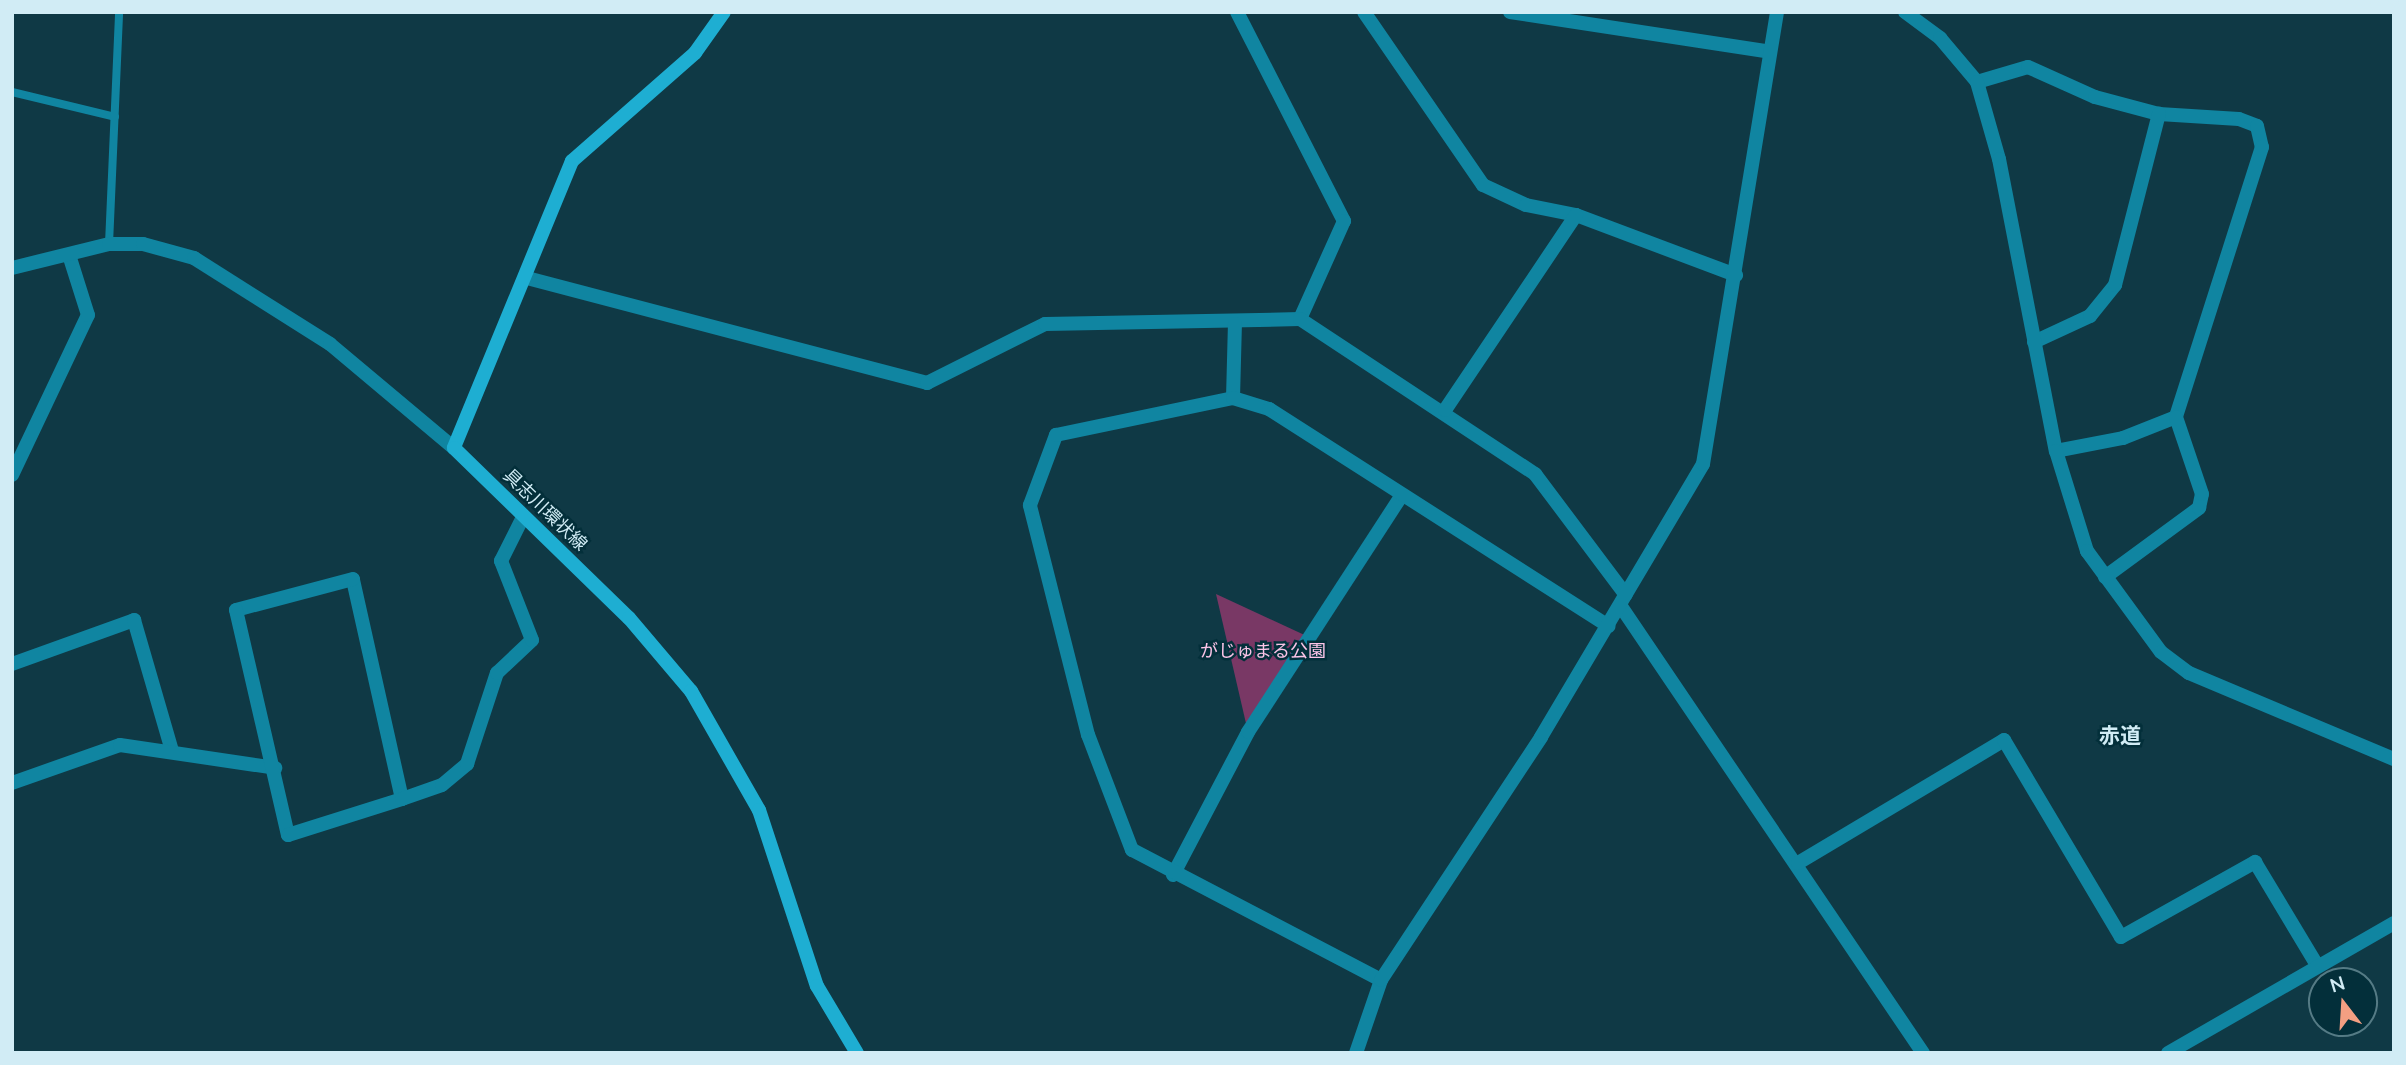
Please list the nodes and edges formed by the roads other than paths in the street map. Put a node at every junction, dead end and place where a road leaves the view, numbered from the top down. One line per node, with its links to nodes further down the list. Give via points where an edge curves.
1 (119, 12): 12 (lane)
2 (724, 12): 18 (main road, via 695,53 572,161)
3 (1237, 12): 19 (street, via 1344,221)
4 (1364, 12): 13 (street, via 1483,185 1526,205)
5 (1510, 12): 8 (street)
6 (1777, 12): 8 (street)
7 (1905, 12): 9 (street, via 1940,38)
8 (1770, 52): 17 (street)
9 (1977, 82): 11 (street, via 2028,67 2095,97); 21 (street, via 1999,159)
10 (12, 92): 12 (lane)
11 (2159, 114): 21 (street, via 2115,285 2090,316); 24 (street, via 2239,119 2257,126 2262,147)
12 (115, 117): 14 (lane)
13 (1576, 215): 17 (street); 23 (street)
14 (109, 244): 15 (street); 25 (street, via 170,249 219,272 330,344)
15 (70, 258): 16 (street); 27 (street, via 88,315)
16 (12, 268)
17 (1736, 275): 31 (street, via 1703,464)
18 (527, 278): 20 (street, via 927,383 1045,324); 25 (main road)
19 (1300, 319): 20 (street); 23 (street)
20 (1236, 324): 22 (street)
21 (2034, 342): 26 (street)
22 (1233, 398): 28 (street, via 1269,409); 40 (street, via 1056,435 1030,505 1088,735 1132,850)
23 (1445, 410): 31 (street, via 1535,474)
24 (2176, 416): 26 (street, via 2123,438); 30 (street, via 2202,494 2199,508)
25 (454, 449): 29 (main road, 具志川環状線)
26 (2056, 451): 30 (street, via 2074,523)
27 (12, 475)
28 (1401, 496): 32 (street); 40 (street, via 1248,732)
29 (523, 517): 38 (street, via 501,561 532,640 497,673 467,764 442,785); 44 (main road, 具志川環状線, via 662,653 717,730 759,810 817,986)
30 (2105, 577): 35 (street, via 2161,652 2189,673)
31 (1623, 600): 32 (street); 39 (street)
32 (1608, 626): 43 (street)
33 (12, 664): 34 (street, via 134,620)
34 (172, 751): 36 (street); 37 (street, via 120,745)
35 (2394, 759)
36 (275, 768): 38 (street, via 288,835); 38 (street, via 236,610 353,579)
37 (12, 783)
38 (402, 799)
39 (1798, 863): 42 (street, via 2004,740 2121,937 2255,862); 46 (street)
40 (1173, 875): 43 (street)
41 (2394, 923): 42 (street)
42 (2317, 965): 47 (street)
43 (1381, 980): 45 (street)
44 (856, 1053)
45 (1356, 1053)
46 (1923, 1053)
47 (2168, 1053)

